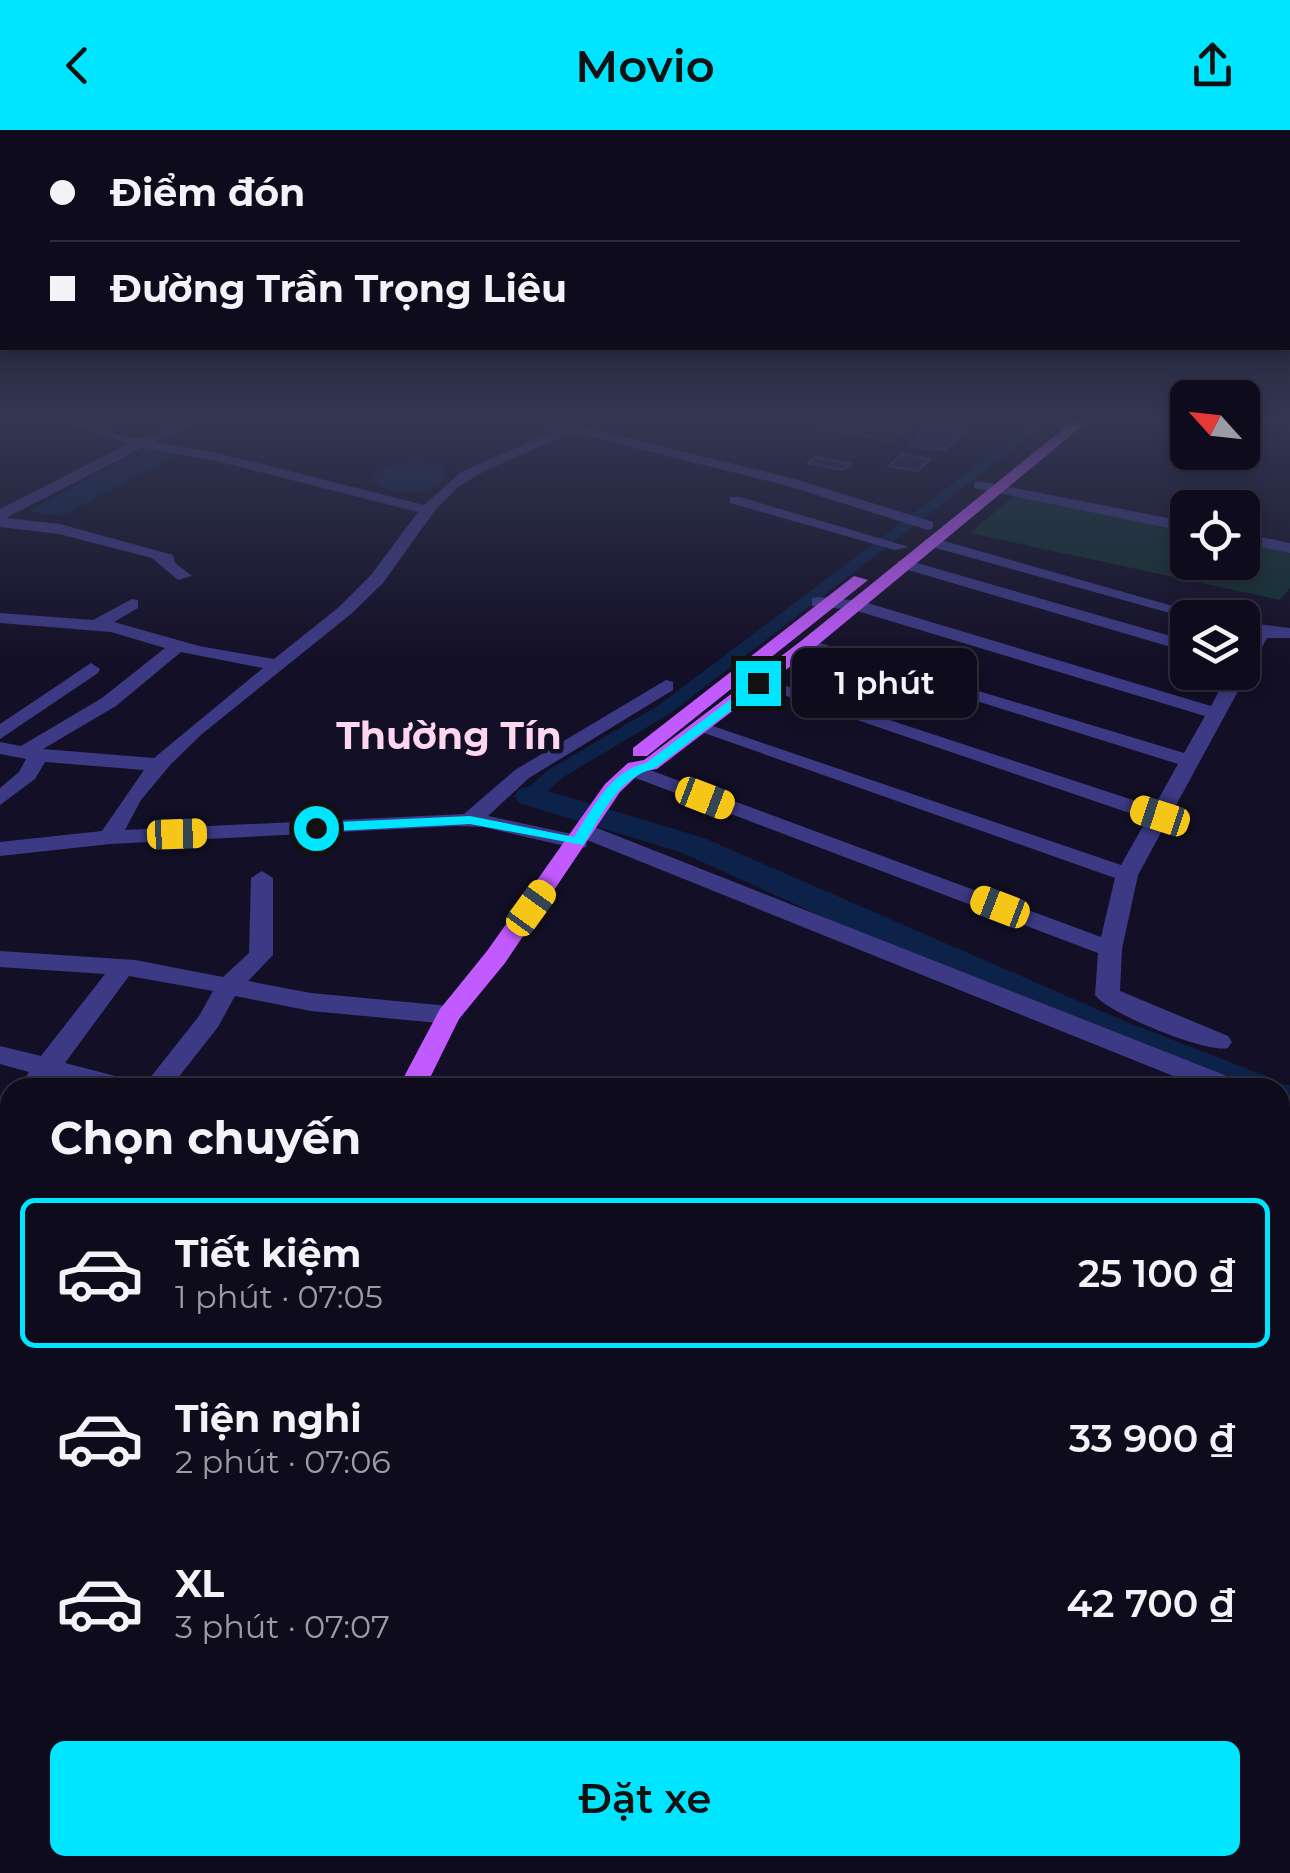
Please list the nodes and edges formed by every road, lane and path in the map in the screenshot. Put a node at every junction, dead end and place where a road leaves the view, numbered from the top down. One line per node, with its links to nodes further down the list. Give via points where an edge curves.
1 (29, 502): 12 (street)
2 (396, 502): 10 (street)
3 (435, 502): 10 (street)
4 (742, 502): 11 (street)
5 (783, 502): 11 (street)
6 (852, 502): 15 (street)
7 (961, 502): 15 (main road)
8 (979, 502): 15 (main road)
9 (1066, 502): 13 (street)
10 (426, 510): 31 (street, via 378,578)
11 (771, 511): 14 (street); 18 (street)
12 (0, 518): 19 (street, via 168,558 167,565)
13 (1170, 523)
14 (748, 525)
15 (930, 533): 18 (main road); 23 (street)
16 (1260, 542): 17 (street)
17 (1290, 548)
18 (894, 549): 20 (main road); 22 (main road); 28 (street)
19 (184, 576)
20 (824, 602): 22 (street); 43 (main road, via 633,758)
21 (132, 604): 25 (street)
22 (855, 605): 29 (main road); 36 (street)
23 (1170, 607)
24 (0, 618): 25 (street)
25 (98, 625): 30 (street)
26 (1260, 630): 27 (street)
27 (1290, 632)
28 (1170, 640)
29 (807, 645): 33 (main road); 41 (street)
30 (178, 646): 31 (street); 40 (street)
31 (278, 665): 42 (street)
32 (91, 669): 38 (street)
33 (758, 683): 37 (main road); 45 (street)
34 (666, 686): 46 (street, via 522,774)
35 (1230, 690): 36 (street)
36 (1217, 714): 41 (street)
37 (700, 728): 43 (main road, via 650,766); 50 (street)
38 (0, 734)
39 (0, 748): 40 (street)
40 (31, 753): 42 (street); 44 (street, via 28,776)
41 (1192, 761): 45 (street)
42 (162, 764): 48 (street, via 124,804)
43 (633, 769): 47 (main road); 52 (street)
44 (0, 799)
45 (1160, 816): 50 (street)
46 (470, 820): 47 (street); 48 (street)
47 (581, 836): 56 (main road); 64 (street, via 707,876)
48 (110, 837): 49 (street)
49 (0, 850)
50 (1127, 875): 52 (street)
51 (262, 878): 55 (street, via 261,955)
52 (1110, 948): 57 (street, via 1107,996)
53 (0, 959): 54 (street)
54 (122, 967): 55 (street); 59 (street)
55 (228, 986): 56 (street, via 310,1002); 62 (street)
56 (449, 1015): 63 (main road)
57 (1220, 1042)
58 (0, 1055): 59 (street)
59 (50, 1066): 60 (street); 61 (street)
60 (40, 1078)
61 (91, 1078)
62 (163, 1078)
63 (416, 1078)
64 (1205, 1078)

